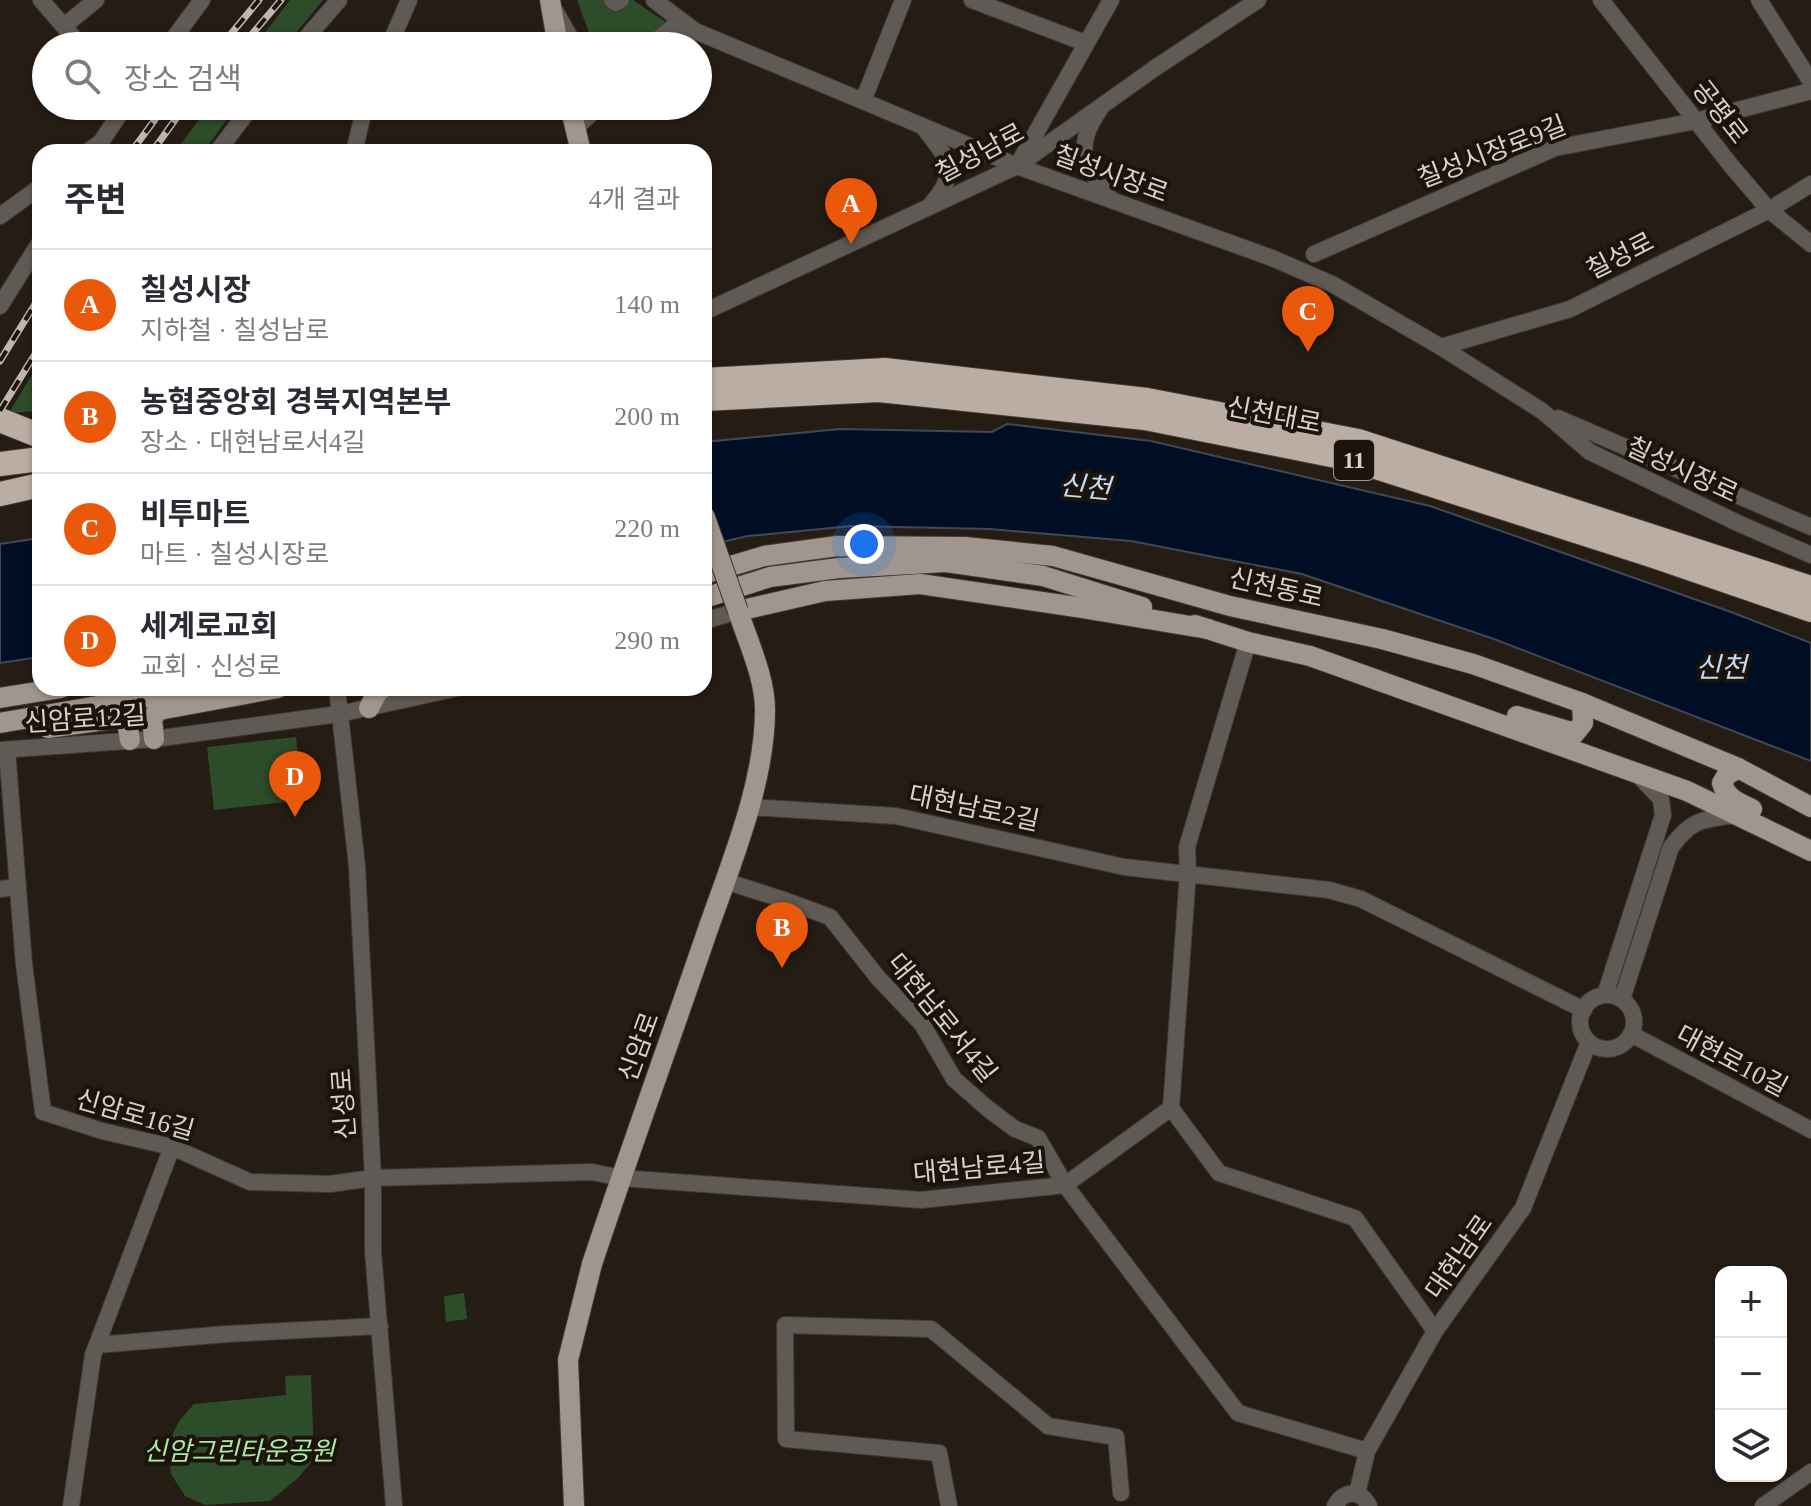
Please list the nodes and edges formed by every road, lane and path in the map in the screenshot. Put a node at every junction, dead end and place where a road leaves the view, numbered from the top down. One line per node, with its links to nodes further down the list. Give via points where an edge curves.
1 (41, 0): 17 (street)
2 (96, 0): 17 (street)
3 (202, 0): 20 (street)
4 (339, 0): 21 (street)
5 (409, 0): 22 (street)
6 (612, 0): 7 (street)
7 (621, 0)
8 (654, 0): 16 (street, 칠성시장로)
9 (903, 0): 30 (street)
10 (972, 0): 27 (street)
11 (1111, 0): 27 (street)
12 (1258, 0): 31 (street, 칠성남로)
13 (1601, 0): 37 (street, 공평로)
14 (1759, 0): 28 (street)
15 (550, 1): 23 (main road); 24 (street)
16 (675, 8): 18 (street, 칠성시장로)
17 (64, 26): 19 (street)
18 (695, 31): 25 (street, via 673,27)
19 (69, 32)
20 (178, 32)
21 (311, 32)
22 (395, 32)
23 (556, 32)
24 (567, 32)
25 (667, 32)
26 (712, 38): 30 (street, 칠성시장로)
27 (1085, 43): 44 (street)
28 (1811, 82)
29 (1811, 91): 37 (street, 칠성시장로9길)
30 (863, 101): 38 (street, 칠성시장로)
31 (1103, 105): 44 (street, 칠성남로); 47 (street, via 1089,128 1084,154 1090,173)
32 (115, 120): 40 (street)
33 (241, 120): 41 (street)
34 (362, 120): 42 (street)
35 (572, 120): 39 (main road)
36 (584, 120): 39 (street)
37 (1696, 121): 49 (street, 공평로); 52 (street, 칠성시장로9길, via 1555,148)
38 (923, 126): 44 (street, 칠성시장로); 48 (street, via 943,152 950,173)
39 (574, 129): 43 (main road)
40 (98, 144)
41 (223, 144)
42 (356, 144)
43 (579, 144)
44 (1017, 166): 47 (street, 칠성시장로); 48 (street, 칠성남로)
45 (1811, 184): 49 (street, 칠성로)
46 (32, 193): 50 (street)
47 (1111, 199): 54 (street, 칠성시장로)
48 (927, 208): 57 (street, 칠성남로)
49 (1769, 210): 51 (street, 공평로); 58 (street, 칠성로, via 1570,309)
50 (0, 216)
51 (1811, 244)
52 (1314, 254): 54 (street, 칠성시장로9길); 55 (street)
53 (32, 255): 56 (street)
54 (1272, 258): 55 (street, 칠성시장로)
55 (1332, 284): 58 (street, 칠성시장로)
56 (0, 306)
57 (712, 308)
58 (1441, 347): 61 (street, 칠성시장로)
59 (712, 380): 78 (highway, 신천대로 / 11, via 885,370 1147,400 1358,441)
60 (712, 399): 80 (highway, 신천대로 / 11, via 879,390 1145,418 1351,459)
61 (1542, 411): 74 (street, 칠성시장로); 76 (street, 칠성시장로, via 1590,452)
62 (0, 420): 63 (street); 64 (highway)
63 (32, 421)
64 (32, 433)
65 (32, 445): 66 (highway)
66 (0, 448)
67 (32, 460): 68 (highway)
68 (0, 464)
69 (32, 483): 70 (highway)
70 (0, 485)
71 (32, 485): 73 (highway)
72 (32, 493): 73 (street)
73 (0, 495)
74 (1811, 527)
75 (712, 538): 81 (main road, 신암로, bridge)
76 (1811, 555)
77 (712, 572): 93 (main road, 신천동로, via 764,556 837,546 965,547 1053,556 1230,606 1473,664)
78 (1811, 588)
79 (712, 595): 83 (main road, via 770,577 946,562 1043,576)
80 (1811, 610)
81 (738, 611): 82 (street); 83 (main road, via 825,591 920,584); 101 (main road, 신암로, via 765,706 764,751)
82 (712, 619)
83 (1208, 629): 84 (main road)
84 (1248, 642): 85 (main road); 106 (street, via 1187,847)
85 (1310, 656): 93 (main road, via 1366,665 1575,733 1583,723); 100 (main road)
86 (32, 693): 91 (main road)
87 (156, 696): 95 (main road)
88 (235, 696): 96 (main road, via 159,710 152,718)
89 (377, 696): 94 (main road)
90 (422, 696): 94 (street, 신암로12길)
91 (0, 698)
92 (338, 701): 94 (street, 신암로12길); 96 (street, 신암로12길); 117 (street, 신성로, via 357,866)
93 (1582, 703): 99 (main road, 신천동로)
94 (369, 708)
95 (0, 723)
96 (154, 739): 97 (street, 신암로12길)
97 (130, 740): 98 (main road, via 127,722 119,718)
98 (2, 745): 108 (street, 신암로16길)
99 (1738, 768): 102 (main road, 신천동로); 104 (main road, via 1722,783 1733,800)
100 (1636, 773): 103 (main road); 110 (street, via 1661,799 1663,815)
101 (748, 807): 106 (street, 대현남로2길, via 896,816 1124,867); 107 (main road, 신암로)
102 (1811, 807)
103 (1736, 815): 105 (main road); 110 (street, via 1696,822 1671,847)
104 (1811, 836)
105 (1811, 851)
106 (1188, 873): 111 (street, 대현남로2길, via 1329,890 1361,899); 114 (street)
107 (725, 881): 118 (main road, 신암로); 119 (street, 대현남로서4길, via 830,917 922,1024 954,1079 1015,1129 1038,1138)
108 (18, 887): 109 (street); 116 (street, 신암로16길, via 43,1112)
109 (0, 889)
110 (1613, 997): 111 (street, via 1596,998); 112 (street, via 1632,1013)
111 (1584, 1010): 113 (street, via 1581,1027)
112 (1631, 1034): 113 (street, via 1614,1048); 115 (street, 대현로10길)
113 (1589, 1042): 121 (street, 대현남로, via 1523,1208)
114 (1171, 1108): 119 (street); 121 (street, via 1219,1173 1355,1218)
115 (1811, 1130)
116 (172, 1147): 117 (street, 신암로16길, via 250,1182 330,1184); 122 (street)
117 (373, 1178): 118 (street, 신암로16길, via 592,1172); 120 (street, 신성로)
118 (621, 1178): 119 (street, 대현남로4길, via 921,1200); 129 (main road, 신암로, via 568,1360)
119 (1065, 1185): 123 (street, 대현남로4길, via 1238,1413)
120 (380, 1326): 122 (street); 128 (street, 신성로)
121 (1435, 1331): 123 (street, 대현남로)
122 (97, 1345): 127 (street)
123 (1367, 1451): 126 (street, 대현남로)
124 (1811, 1472): 132 (street)
125 (1121, 1493): 130 (street, via 1116,1437 1048,1426 931,1329 785,1325 786,1439 939,1453)
126 (1363, 1500): 131 (street, via 1345,1494)
127 (71, 1506)
128 (394, 1506)
129 (574, 1506)
130 (949, 1506)
131 (1335, 1506)
132 (1763, 1506)

